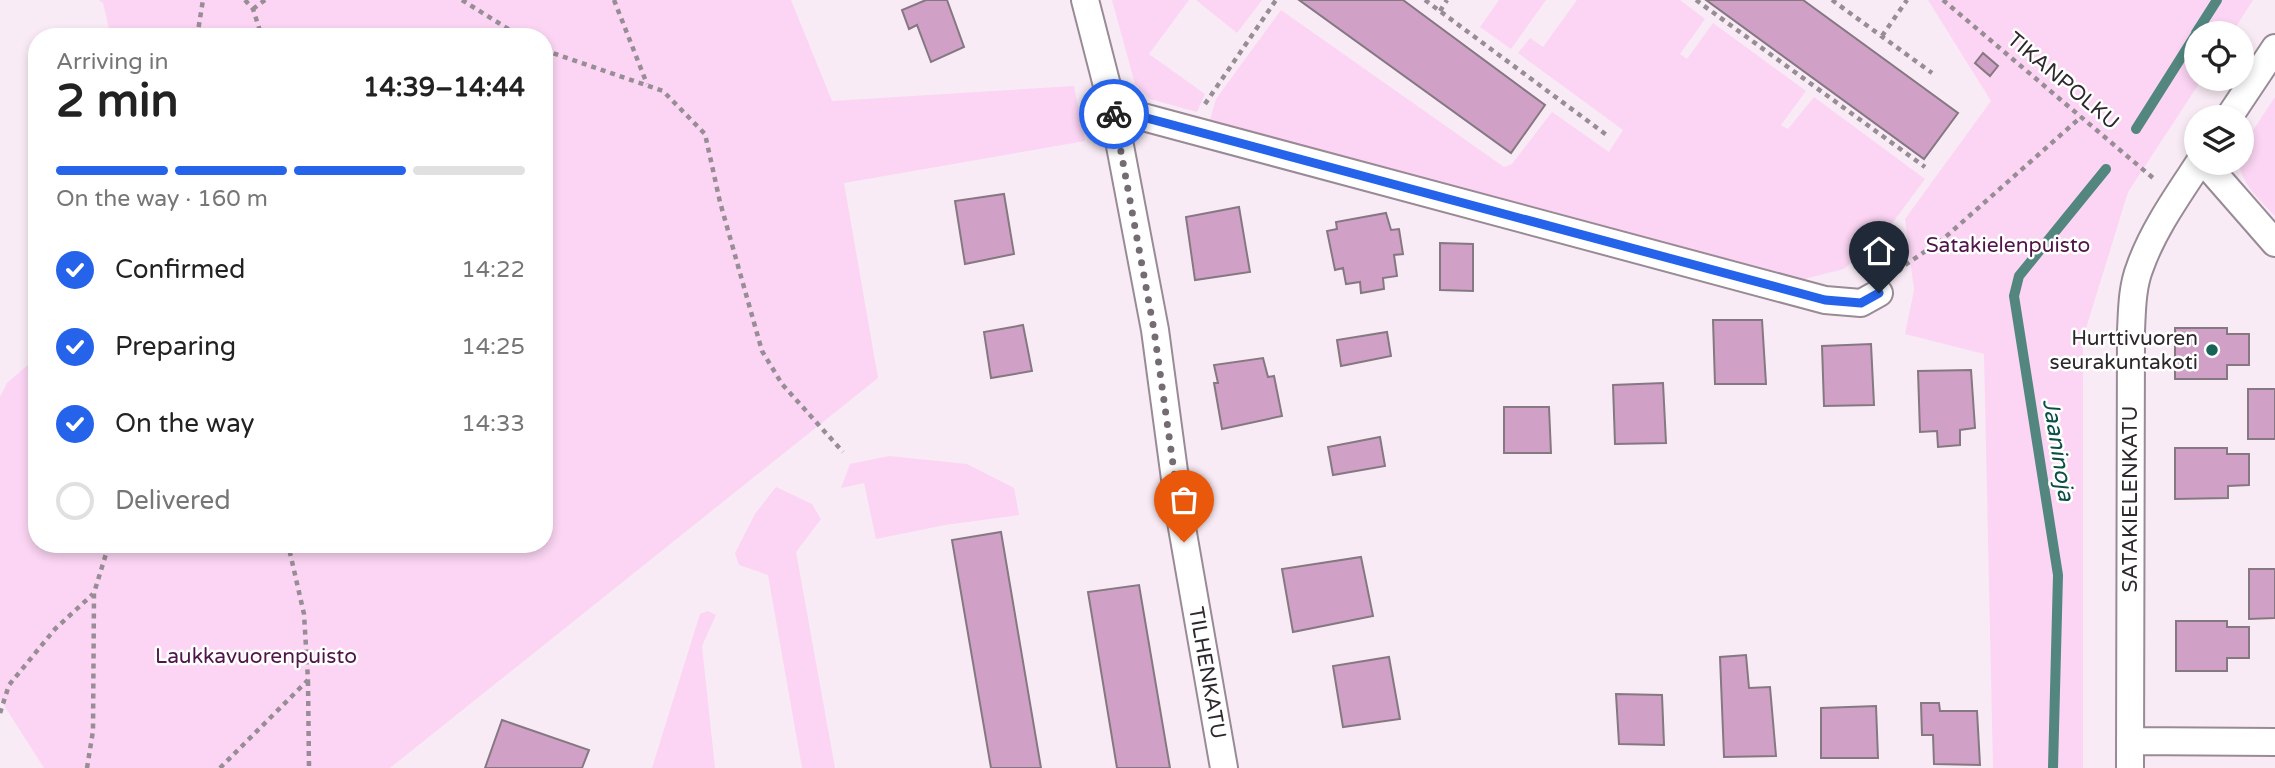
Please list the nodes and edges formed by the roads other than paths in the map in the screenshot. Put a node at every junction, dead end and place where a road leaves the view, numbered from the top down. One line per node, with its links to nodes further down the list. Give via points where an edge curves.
1 (1085, 0): 4 (street, TILHENKATU)
2 (2275, 48): 3 (street)
3 (2237, 105)
4 (1113, 109): 8 (street, via 1825,300 1861,303); 11 (street, TILHENKATU, via 1154,330 1180,516)
5 (2192, 175): 9 (street, SATAKIELENKATU, via 2151,241 2133,293)
6 (2216, 175): 7 (street)
7 (2275, 243)
8 (1879, 293)
9 (2130, 741): 10 (street); 12 (street, SATAKIELENKATU)
10 (2275, 742)
11 (1224, 768)
12 (2130, 768)

